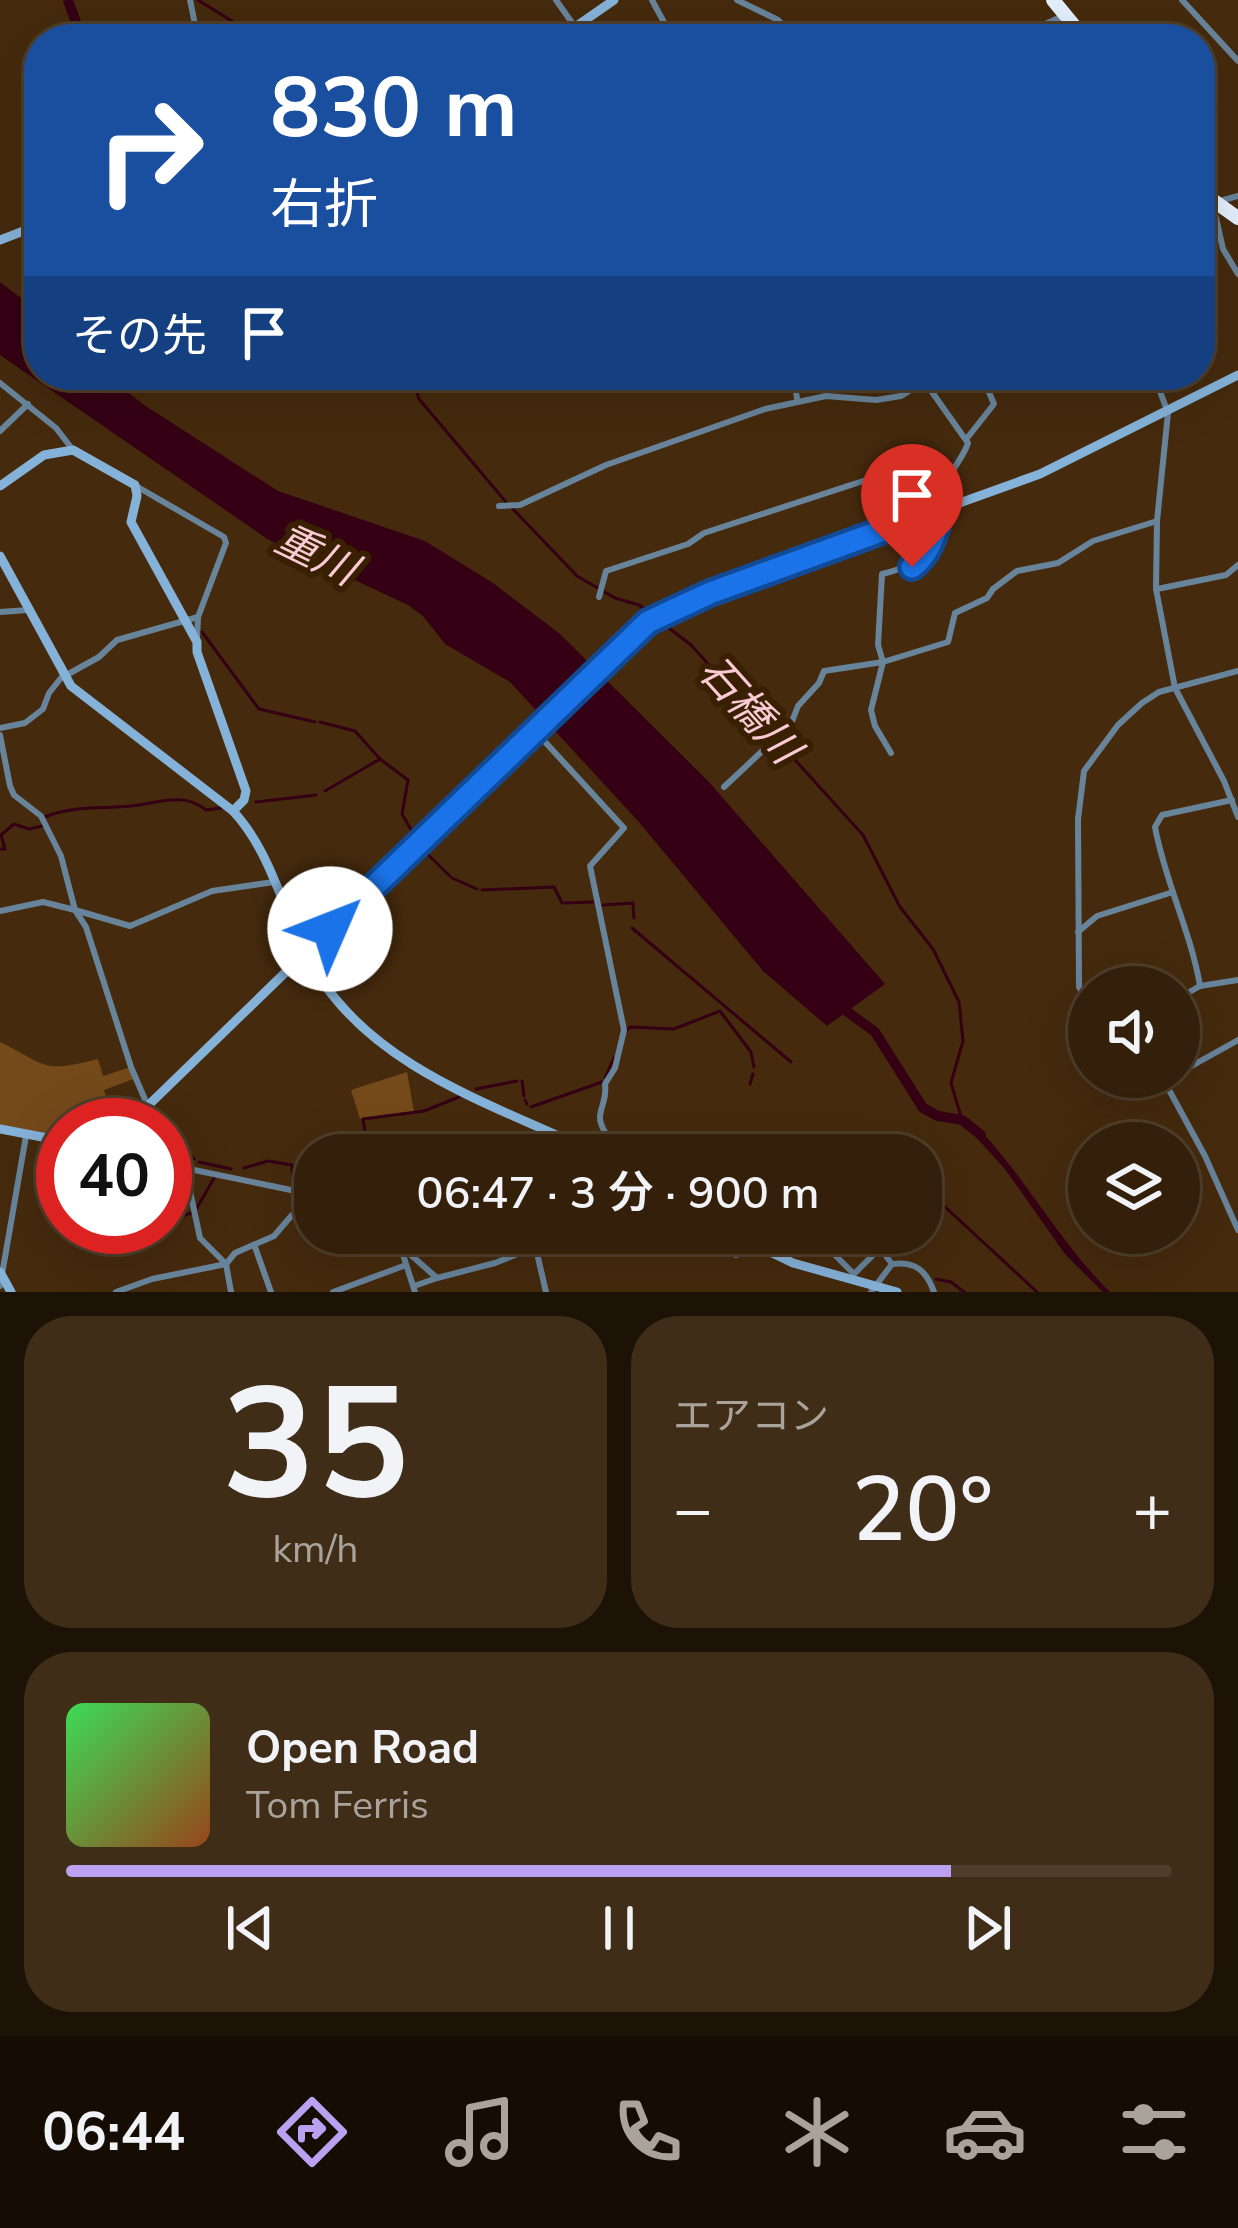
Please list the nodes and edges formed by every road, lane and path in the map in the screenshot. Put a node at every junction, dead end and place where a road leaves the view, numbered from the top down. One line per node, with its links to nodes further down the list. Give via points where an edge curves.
1 (614, 0): 6 (street)
2 (736, 0): 7 (street)
3 (1053, 0): 5 (highway)
4 (1182, 0): 10 (street)
5 (1063, 16): 8 (street); 9 (highway)
6 (579, 24)
7 (782, 24)
8 (1045, 24)
9 (1070, 24)
10 (1204, 24)
11 (1215, 36): 12 (street)
12 (1238, 61)
13 (1215, 218): 14 (street)
14 (1238, 274)
15 (0, 383): 23 (street)
16 (796, 390): 22 (street)
17 (908, 390): 22 (street, via 876,400)
18 (930, 390): 26 (street)
19 (988, 390): 26 (street, via 994,404)
20 (1160, 390): 24 (street)
21 (1209, 390): 24 (street)
22 (797, 400): 31 (street)
23 (28, 404): 25 (street); 27 (street)
24 (1168, 412): 32 (street, via 1057,467); 33 (street)
25 (0, 431)
26 (966, 438): 28 (street)
27 (73, 450): 29 (street, via 44,455); 30 (street)
28 (952, 470): 32 (street); 37 (street, via 940,462 906,467 704,533 612,568)
29 (0, 484)
30 (135, 485): 40 (street, via 136,535); 40 (street, via 224,537)
31 (500, 506)
32 (942, 509): 41 (street, via 924,558 882,574); 45 (street, via 661,614)
33 (1157, 521): 36 (street); 41 (street, via 1058,563 1017,571 955,613 948,642)
34 (0, 556): 38 (street)
35 (1238, 565): 36 (street)
36 (1156, 589): 44 (street)
37 (600, 594)
38 (28, 610): 39 (street); 43 (street)
39 (0, 612)
40 (193, 619): 43 (street, via 117,640); 50 (street, via 196,652 246,791)
41 (883, 662): 47 (street, via 871,710); 48 (street, via 824,671 791,724)
42 (1238, 671): 44 (street)
43 (64, 678): 46 (street, via 26,724); 50 (street)
44 (1175, 688): 49 (street); 56 (street, via 1130,712 1084,771)
45 (536, 731): 57 (street); 69 (street, via 624,828 590,866 624,1030 605,1084 600,1124)
46 (0, 732): 55 (street, via 10,786 41,816)
47 (891, 753)
48 (724, 787)
49 (1232, 800): 51 (street); 53 (street, via 1162,815 1155,827)
50 (233, 811): 52 (street, via 262,849)
51 (1238, 817)
52 (274, 882): 55 (street, via 212,891 130,926); 57 (street)
53 (1173, 892): 56 (street, via 1097,916); 59 (street)
54 (0, 910): 55 (street, via 37,902)
55 (75, 910): 64 (street)
56 (1078, 932): 58 (street)
57 (305, 953): 65 (street); 68 (street, via 343,1009 394,1053)
58 (1078, 966)
59 (1197, 966)
60 (1238, 980): 61 (street)
61 (1200, 986)
62 (1238, 1040): 63 (street)
63 (1200, 1061)
64 (145, 1098)
65 (160, 1098)
66 (1179, 1098): 76 (street)
67 (0, 1129): 70 (street)
68 (554, 1134)
69 (606, 1134)
70 (26, 1136): 71 (street); 91 (street)
71 (36, 1137)
72 (192, 1170): 73 (street)
73 (294, 1193)
74 (192, 1201): 88 (street, via 200,1238)
75 (294, 1215): 77 (street)
76 (1238, 1230)
77 (255, 1247): 88 (street); 98 (street)
78 (403, 1254): 90 (street)
79 (409, 1254): 92 (street)
80 (517, 1254): 92 (street)
81 (539, 1254): 100 (street)
82 (739, 1254): 87 (street)
83 (771, 1254): 94 (street)
84 (834, 1254): 85 (street, via 854,1274)
85 (874, 1254)
86 (884, 1254): 89 (street)
87 (736, 1255)
88 (226, 1264): 96 (street); 97 (street)
89 (892, 1264): 94 (street); 102 (street, via 919,1267)
90 (406, 1265): 93 (street); 99 (street)
91 (1, 1278): 95 (street)
92 (437, 1278): 93 (street)
93 (414, 1289)
94 (874, 1289): 101 (street)
95 (11, 1292)
96 (116, 1292)
97 (231, 1292)
98 (272, 1292)
99 (333, 1292)
100 (546, 1292)
101 (897, 1292)
102 (934, 1292)

